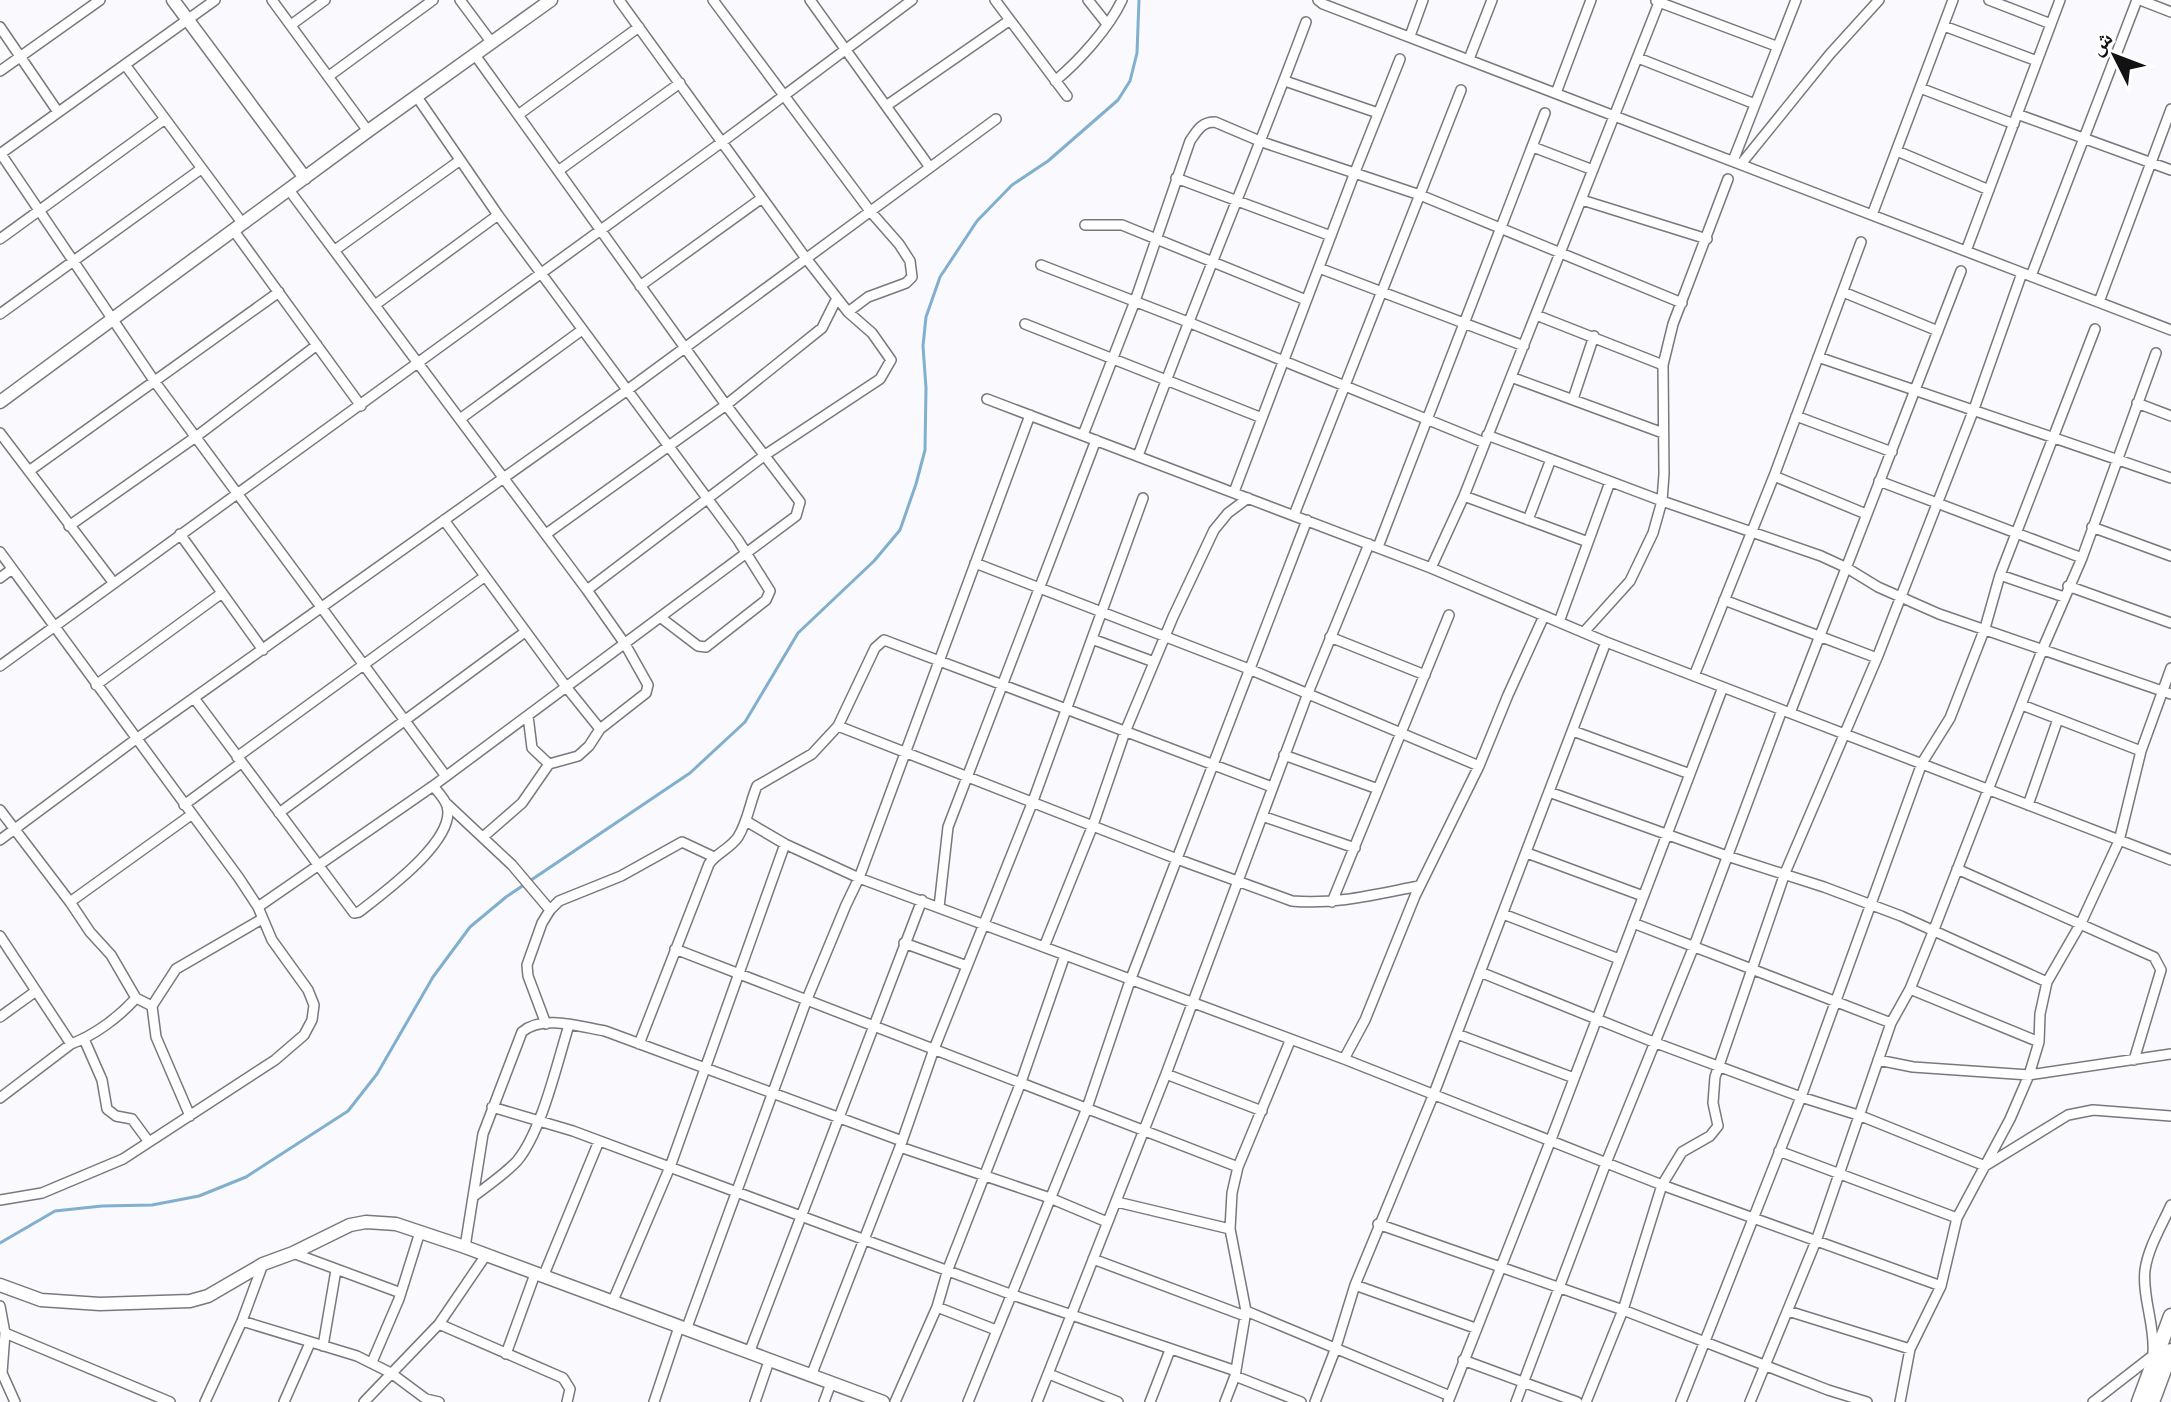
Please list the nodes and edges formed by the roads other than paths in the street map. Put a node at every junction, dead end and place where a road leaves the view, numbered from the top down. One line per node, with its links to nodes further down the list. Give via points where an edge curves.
1 (100, 0): 42 (street)
2 (173, 0): 28 (street)
3 (215, 0): 28 (street)
4 (272, 0): 33 (street)
5 (325, 0): 33 (street)
6 (433, 0): 49 (street)
7 (460, 0): 38 (street)
8 (551, 0): 38 (street)
9 (619, 0): 36 (street)
10 (713, 0): 56 (street)
11 (810, 0): 40 (street)
12 (912, 0): 40 (street)
13 (995, 0): 29 (street)
14 (1088, 0): 31 (street)
15 (1122, 0): 31 (street)
16 (1318, 0): 37 (street)
17 (1423, 0): 37 (street)
18 (1492, 0): 45 (street)
19 (1591, 0): 55 (street)
20 (1796, 0): 39 (street)
21 (1879, 0): 78 (street)
22 (1953, 0): 34 (street)
23 (1989, 0): 32 (street)
24 (2060, 0): 32 (street)
25 (2138, 0): 27 (street); 71 (street)
26 (1657, 1): 39 (street); 43 (street)
27 (2171, 12)
28 (188, 20): 47 (street); 86 (street)
29 (1010, 20): 50 (street); 60 (street)
30 (1306, 22): 51 (street)
31 (1107, 24): 50 (street)
32 (2051, 24): 46 (street)
33 (291, 25): 49 (street)
34 (1944, 26): 46 (street); 53 (street)
35 (0, 27): 42 (street)
36 (639, 27): 52 (street); 65 (street)
37 (1410, 36): 45 (street)
38 (492, 43): 41 (street)
39 (1776, 46): 59 (street)
40 (846, 49): 56 (street); 60 (street)
41 (475, 55): 58 (street); 65 (street)
42 (21, 56): 48 (street); 62 (street)
43 (1638, 58): 59 (street); 66 (street)
44 (1400, 59): 63 (street)
45 (1469, 59): 55 (street)
46 (2037, 61): 69 (street)
47 (126, 66): 62 (street); 67 (street)
48 (0, 71)
49 (329, 76): 70 (street)
50 (1055, 81): 57 (street)
51 (1285, 81): 63 (street); 73 (street)
52 (680, 83): 72 (street); 84 (street)
53 (1920, 88): 69 (street); 75 (street)
54 (1461, 90): 91 (street)
55 (1556, 93): 66 (street)
56 (783, 95): 72 (street); 96 (street)
57 (1067, 96)
58 (417, 97): 70 (street); 77 (street)
59 (1755, 104): 78 (street)
60 (886, 106): 80 (street)
61 (2171, 109): 79 (street)
62 (58, 112): 76 (street)
63 (1378, 113): 85 (street)
64 (1545, 113): 74 (street)
65 (518, 115): 84 (street)
66 (1615, 116): 78 (street); 82 (street)
67 (165, 119): 81 (street); 95 (street)
68 (996, 119): 80 (street)
69 (2015, 119): 71 (street); 90 (street)
70 (368, 131): 86 (street)
71 (2084, 139): 79 (street); 118 (street)
72 (722, 142): 92 (street); 101 (street)
73 (1262, 142): 85 (street); 87 (street, via 1208,122 1190,141); 94 (street)
74 (1533, 147): 82 (street); 102 (street)
75 (1897, 151): 90 (street); 98 (street)
76 (0, 154): 95 (street)
77 (459, 161): 97 (street); 108 (street)
78 (1737, 163): 98 (street)
79 (2151, 163): 83 (street); 126 (street)
80 (929, 166): 96 (street)
81 (201, 169): 100 (street); 113 (street)
82 (1593, 170): 93 (street)
83 (2171, 170)
84 (558, 171): 101 (street)
85 (1355, 172): 91 (street); 103 (street)
86 (305, 178): 89 (street)
87 (1176, 178): 94 (street); 105 (street)
88 (1728, 179): 106 (street)
89 (289, 190): 100 (street); 108 (street)
90 (1989, 190): 109 (street)
91 (1420, 195): 102 (street); 121 (street)
92 (762, 198): 111 (street); 119 (street)
93 (1582, 200): 106 (street); 110 (street)
94 (1237, 201): 103 (street); 112 (street)
95 (38, 211): 104 (street); 113 (street)
96 (870, 211): 111 (street); 129 (street, via 910,261 912,277)
97 (498, 215): 117 (street); 128 (street)
98 (1872, 215): 109 (street)
99 (1085, 225): 105 (street, via 1122,225)
100 (239, 228): 120 (street); 133 (street)
101 (600, 230): 117 (street); 119 (street)
102 (1501, 230): 110 (street); 136 (street)
103 (1331, 236): 115 (street)
104 (0, 239)
105 (1156, 239): 112 (street); 125 (street)
106 (1707, 239): 127 (street)
107 (1861, 242): 122 (street)
108 (335, 250): 128 (street)
109 (1966, 251): 118 (street)
110 (1561, 253): 127 (street); 131 (street)
111 (805, 257): 123 (street); 144 (street)
112 (1211, 260): 124 (street); 134 (street)
113 (73, 261): 130 (street); 133 (street)
114 (1041, 265): 125 (street)
115 (1319, 268): 121 (street); 124 (street)
116 (1961, 271): 140 (street)
117 (540, 273): 139 (street); 149 (street)
118 (2027, 274): 126 (street); 163 (street)
119 (640, 286): 144 (street)
120 (279, 292): 142 (street); 153 (street)
121 (1382, 292): 136 (street); 154 (street)
122 (1843, 292): 140 (street); 146 (street)
123 (837, 298): 129 (street); 161 (street, via 822,328)
124 (1306, 300): 148 (street)
125 (1135, 301): 134 (street); 147 (street)
126 (2099, 302): 138 (street)
127 (1682, 303): 150 (street)
128 (375, 305): 149 (street)
129 (848, 312): 179 (street, via 886,352 888,368 880,379)
130 (0, 314)
131 (1536, 315): 141 (street); 143 (street)
132 (2171, 315): 138 (street)
133 (112, 319): 153 (street); 159 (street)
134 (1188, 322): 148 (street); 152 (street)
135 (1025, 324): 147 (street)
136 (1464, 324): 143 (street); 169 (street)
137 (2095, 329): 175 (street)
138 (2168, 329)
139 (582, 330): 155 (street); 168 (street)
140 (1938, 331): 156 (street)
141 (1594, 336): 150 (street); 158 (street)
142 (317, 345): 162 (street); 173 (street)
143 (1524, 346): 151 (street)
144 (684, 347): 155 (street); 161 (street)
145 (2156, 353): 160 (street)
146 (1818, 357): 156 (street); 165 (street)
147 (1112, 359): 152 (street); 172 (street)
148 (1283, 360): 154 (street); 167 (street)
149 (418, 364): 162 (street); 168 (street)
150 (1663, 365): 171 (street)
151 (1511, 377): 158 (street); 174 (street)
152 (1166, 381): 167 (street); 180 (street)
153 (155, 382): 173 (street); 183 (street)
154 (1344, 386): 169 (street); 198 (street)
155 (626, 391): 177 (street); 185 (street)
156 (1915, 391): 163 (street); 178 (street)
157 (987, 399): 164 (street)
158 (1573, 399): 171 (street)
159 (0, 402)
160 (2137, 403): 166 (street); 182 (street)
161 (726, 405): 177 (street); 179 (street)
162 (361, 406): 190 (street)
163 (1974, 409): 175 (street); 196 (street)
164 (1030, 415): 172 (street); 214 (street)
165 (1796, 416): 178 (street); 184 (street)
166 (2171, 416)
167 (1262, 418): 189 (street)
168 (460, 419): 185 (street)
169 (1427, 419): 174 (street); 209 (street)
170 (0, 433): 183 (street)
171 (1663, 433): 195 (street)
172 (1083, 435): 176 (street)
173 (197, 436): 190 (street); 202 (street)
174 (1486, 439): 181 (street); 191 (street)
175 (2053, 439): 182 (street); 205 (street)
176 (1096, 440): 180 (street); 223 (street)
177 (668, 448): 194 (street); 207 (street)
178 (1892, 452): 187 (street)
179 (765, 455): 194 (street); 211 (street, via 800,508)
180 (1138, 456): 189 (street)
181 (1551, 459): 188 (street); 201 (street)
182 (2117, 460): 186 (street); 203 (street)
183 (29, 471): 202 (street)
184 (1774, 476): 197 (street); 204 (street)
185 (503, 478): 199 (street); 207 (street)
186 (2171, 478)
187 (1879, 481): 196 (street); 197 (street)
188 (1610, 482): 195 (street); 208 (street)
189 (1234, 492): 193 (street)
190 (238, 495): 206 (street); 229 (street)
191 (1464, 496): 201 (street); 215 (street)
192 (1143, 498): 230 (street)
193 (1248, 498): 198 (street); 240 (street, via 1214,530)
194 (707, 500): 211 (street); 224 (street)
195 (1662, 501): 204 (street); 239 (street, via 1630,581)
196 (1937, 503): 205 (street); 227 (street)
197 (1866, 514): 216 (street)
198 (1294, 515): 200 (street)
199 (444, 520): 219 (street); 229 (street)
200 (1307, 520): 209 (street); 254 (street)
201 (1528, 520): 208 (street)
202 (69, 526): 221 (street)
203 (2092, 527): 212 (street); 213 (street)
204 (1750, 531): 216 (street); 228 (street)
205 (2017, 533): 213 (street); 218 (street)
206 (180, 534): 221 (street); 225 (street)
207 (546, 534): 224 (street)
208 (1588, 542): 234 (street)
209 (1374, 545): 215 (street); 242 (street)
210 (0, 552): 217 (street)
211 (744, 553): 233 (street); 233 (street, via 769,596 706,647)
212 (2171, 556)
213 (2082, 558): 222 (street)
214 (975, 563): 223 (street); 249 (street)
215 (1431, 568): 232 (street)
216 (1847, 568): 227 (street); 241 (street)
217 (12, 569): 220 (street); 236 (street)
218 (2000, 575): 226 (street); 237 (street)
219 (484, 577): 238 (street); 251 (street)
220 (0, 578)
221 (113, 582): 236 (street)
222 (2068, 586): 226 (street); 235 (street)
223 (1040, 588): 230 (street); 258 (street)
224 (587, 590): 245 (street)
225 (222, 593): 247 (street); 257 (street)
226 (2064, 597): 246 (street)
227 (1901, 598): 237 (street); 248 (street)
228 (1724, 600): 241 (street); 256 (street)
229 (321, 607): 247 (street); 251 (street)
230 (1101, 611): 240 (street); 243 (street)
231 (1449, 615): 255 (street)
232 (1544, 616): 234 (street); 284 (street)
233 (660, 617): 245 (street)
234 (1559, 622): 239 (street)
235 (2171, 623)
236 (53, 625): 252 (street); 257 (street)
237 (1985, 628): 246 (street); 281 (street, via 1950,718)
238 (525, 632): 260 (street); 269 (street)
239 (1584, 632): 244 (street)
240 (1165, 636): 250 (street); 254 (street)
241 (1820, 636): 248 (street); 266 (street)
242 (1330, 637): 255 (street); 262 (street)
243 (1092, 639): 250 (street); 265 (street)
244 (1606, 642): 256 (street); 272 (street)
245 (625, 644): 260 (street); 271 (street, via 648,689)
246 (2043, 648): 261 (street); 264 (street)
247 (263, 650): 263 (street)
248 (1877, 658): 275 (street)
249 (938, 662): 258 (street); 270 (street, via 879,642); 278 (street)
250 (1154, 662): 273 (street)
251 (364, 665): 269 (street); 280 (street)
252 (0, 666)
253 (2171, 668): 261 (street)
254 (1249, 669): 262 (street); 283 (street)
255 (1425, 675): 274 (street)
256 (1694, 676): 259 (street)
257 (96, 685): 276 (street)
258 (1001, 686): 265 (street); 287 (street)
259 (1723, 687): 266 (street); 285 (street)
260 (567, 688): 267 (street); 271 (street)
261 (2167, 692): 277 (street)
262 (1308, 693): 274 (street); 279 (street)
263 (194, 698): 276 (street); 280 (street)
264 (2022, 705): 268 (street); 291 (street)
265 (1065, 710): 273 (street); 293 (street)
266 (1786, 711): 275 (street); 311 (street)
267 (528, 716): 282 (street, via 532,748); 286 (street)
268 (2058, 719): 277 (street); 296 (street)
269 (405, 720): 286 (street); 298 (street)
270 (838, 726): 278 (street); 301 (street, via 812,754 757,786)
271 (600, 729): 282 (street, via 578,756)
272 (1573, 731): 285 (street); 292 (street)
273 (1125, 732): 283 (street); 302 (street)
274 (1400, 733): 284 (street); 290 (street)
275 (1845, 733): 281 (street); 317 (street)
276 (136, 739): 295 (street); 303 (street)
277 (2141, 751): 307 (street)
278 (905, 753): 287 (street); 318 (street)
279 (1284, 755): 289 (street); 290 (street)
280 (239, 760): 295 (street); 298 (street)
281 (1922, 763): 291 (street); 325 (street)
282 (549, 764): 305 (street, via 522,803)
283 (1213, 764): 289 (street); 313 (street)
284 (1479, 766): 320 (street)
285 (1690, 774): 304 (street)
286 (445, 775): 288 (street)
287 (968, 777): 293 (street); 327 (street, via 948,827)
288 (433, 786): 294 (street); 315 (street)
289 (1272, 787): 300 (street)
290 (1378, 789): 309 (street)
291 (1988, 789): 296 (street); 316 (street)
292 (1549, 792): 304 (street); 310 (street)
293 (1033, 801): 302 (street); 333 (street)
294 (447, 804): 305 (street); 315 (street, via 446,821 429,853 359,912 349,910)
295 (184, 805): 299 (street)
296 (2028, 805): 307 (street)
297 (0, 810): 303 (street)
298 (279, 813): 315 (street)
299 (191, 815): 323 (street); 326 (street)
300 (1262, 816): 309 (street); 319 (street)
301 (746, 821): 308 (street); 312 (street, via 738,837)
302 (1093, 825): 313 (street); 338 (street)
303 (14, 829): 306 (street); 323 (street)
304 (1667, 835): 311 (street); 321 (street)
305 (483, 837): 328 (street)
306 (0, 840)
307 (2119, 841): 314 (street); 332 (street)
308 (785, 844): 318 (street); 345 (street)
309 (1355, 848): 324 (street)
310 (1527, 853): 321 (street); 329 (street)
311 (1727, 856): 317 (street); 337 (street)
312 (714, 857): 328 (street, via 682,842); 339 (street)
313 (1177, 859): 319 (street); 346 (street)
314 (2171, 860)
315 (319, 867): 326 (street)
316 (1957, 869): 332 (street); 334 (street)
317 (1785, 873): 325 (street); 343 (street)
318 (859, 878): 322 (street); 351 (street)
319 (1238, 881): 324 (street, via 1292,901); 353 (street)
320 (1419, 886): 324 (street); 370 (street)
321 (1643, 896): 331 (street)
322 (922, 900): 327 (street); 336 (street)
323 (70, 902): 350 (street)
324 (1332, 902)
325 (1871, 905): 334 (street); 352 (street)
326 (258, 907): 330 (street)
327 (939, 907): 333 (street)
328 (550, 910): 358 (street, via 527,965)
329 (1503, 914): 341 (street); 344 (street)
330 (262, 919): 354 (street, via 176,969); 386 (street, via 308,990 312,1020 304,1035 275,1060)
331 (1633, 923): 337 (street); 341 (street)
332 (2081, 923): 347 (street); 372 (street, via 2158,961 2161,970)
333 (984, 924): 338 (street); 342 (street)
334 (1933, 932): 347 (street); 348 (street)
335 (0, 936): 349 (street)
336 (904, 943): 342 (street); 360 (street)
337 (1694, 946): 343 (street); 365 (street)
338 (1044, 947): 340 (street)
339 (675, 949): 345 (street); 367 (street)
340 (1065, 955): 346 (street); 378 (street)
341 (1619, 959): 356 (street)
342 (967, 966): 368 (street)
343 (1752, 968): 352 (street); 373 (street)
344 (1480, 972): 356 (street); 361 (street)
345 (738, 974): 351 (street); 374 (street)
346 (1130, 981): 353 (street); 384 (street)
347 (2047, 982): 364 (street)
348 (1910, 989): 357 (street); 364 (street)
349 (36, 991): 355 (street); 366 (street)
350 (136, 998): 354 (street); 362 (street)
351 (807, 999): 360 (street); 379 (street)
352 (1834, 1001): 357 (street); 381 (street)
353 (1192, 1004): 363 (street); 375 (street)
354 (152, 1006): 386 (street, via 156,1037)
355 (0, 1017)
356 (1595, 1019): 365 (street); 377 (street)
357 (1891, 1023): 371 (street)
358 (546, 1024): 359 (street); 383 (street, via 522,1032)
359 (569, 1025): 367 (street); 390 (street)
360 (873, 1026): 368 (street); 389 (street)
361 (1457, 1034): 377 (street); 380 (street)
362 (84, 1039): 366 (street); 393 (street, via 102,1080 107,1109 132,1119)
363 (1290, 1041): 370 (street); 385 (street)
364 (2039, 1042): 376 (street)
365 (1656, 1043): 373 (street); 397 (street)
366 (71, 1044): 382 (street)
367 (639, 1044): 374 (street)
368 (934, 1049): 378 (street); 395 (street)
369 (2171, 1054): 372 (street)
370 (1344, 1059): 380 (street)
371 (1878, 1060): 376 (street, via 1936,1070); 387 (street)
372 (2134, 1060): 376 (street)
373 (1718, 1066): 381 (street); 403 (street, via 1712,1091 1718,1126 1682,1152)
374 (704, 1067): 379 (street); 399 (street)
375 (1166, 1074): 385 (street); 391 (street)
376 (2029, 1075): 398 (street)
377 (1574, 1078): 394 (street)
378 (1021, 1082): 384 (street); 402 (street)
379 (772, 1094): 389 (street); 404 (street)
380 (1433, 1096): 394 (street); 414 (street)
381 (1801, 1097): 387 (street); 396 (street)
382 (0, 1098)
383 (492, 1107): 390 (street); 405 (street)
384 (1087, 1108): 391 (street); 406 (street)
385 (1262, 1111): 400 (street)
386 (190, 1116): 393 (street)
387 (1861, 1116): 398 (street); 401 (street)
388 (2171, 1116): 398 (street, via 2081,1111)
389 (838, 1118): 395 (street); 410 (street)
390 (538, 1120): 392 (street); 405 (street, via 517,1161)
391 (1145, 1129): 400 (street); 408 (street)
392 (599, 1141): 399 (street); 427 (street)
393 (149, 1142): 407 (street, via 123,1159 42,1193)
394 (1550, 1142): 397 (street); 424 (street)
395 (901, 1144): 402 (street); 417 (street)
396 (1779, 1151): 401 (street); 411 (street)
397 (1606, 1163): 403 (street); 431 (street)
398 (1985, 1166): 412 (street)
399 (670, 1167): 404 (street); 434 (street)
400 (1238, 1167): 415 (street)
401 (1839, 1173): 412 (street); 418 (street)
402 (983, 1176): 406 (street); 425 (street)
403 (1662, 1185): 411 (street); 437 (street)
404 (737, 1193): 410 (street); 445 (street)
405 (473, 1197): 419 (street)
406 (1050, 1198): 413 (street); 433 (street)
407 (0, 1200)
408 (1117, 1202): 413 (street); 415 (street)
409 (2171, 1205): 454 (street, via 2145,1273)
410 (800, 1217): 417 (street); 455 (street)
411 (1753, 1217): 418 (street); 449 (street)
412 (1957, 1218): 430 (street)
413 (1107, 1222): 422 (street)
414 (1378, 1224): 424 (street); 429 (street)
415 (1230, 1229): 439 (street)
416 (420, 1232): 419 (street); 420 (street, via 366,1222); 432 (street)
417 (864, 1239): 425 (street); 464 (street)
418 (1816, 1241): 430 (street); 438 (street)
419 (465, 1247): 421 (street)
420 (293, 1253): 423 (street); 426 (street)
421 (486, 1255): 427 (street); 443 (street)
422 (1093, 1259): 439 (street); 440 (street)
423 (263, 1264): 428 (street, via 190,1301 41,1300); 442 (street)
424 (1500, 1266): 431 (street); 444 (street)
425 (948, 1269): 433 (street); 435 (street)
426 (336, 1270): 432 (street); 450 (street)
427 (539, 1276): 434 (street); 456 (street)
428 (0, 1285)
429 (1355, 1285): 444 (street); 453 (street)
430 (1941, 1286): 451 (street)
431 (1561, 1289): 437 (street); 466 (street)
432 (401, 1293): 459 (street)
433 (1010, 1294): 440 (street); 446 (street)
434 (612, 1303): 445 (street)
435 (937, 1307): 446 (street); 482 (street)
436 (0, 1309): 447 (street)
437 (1623, 1310): 449 (street); 492 (street)
438 (1788, 1311): 451 (street); 460 (street)
439 (1246, 1313): 453 (street); 463 (street)
440 (1072, 1315): 452 (street); 462 (street)
441 (2171, 1316): 454 (main road)
442 (242, 1321): 448 (street); 473 (street)
443 (439, 1324): 456 (street); 461 (street)
444 (1475, 1328): 457 (street)
445 (682, 1329): 455 (street); 478 (street)
446 (996, 1330): 483 (street)
447 (5, 1333): 471 (street, via 2,1373); 472 (street)
448 (310, 1343): 450 (street); 474 (street)
449 (1703, 1343): 460 (street); 493 (street)
450 (323, 1346): 459 (street)
451 (1910, 1349): 496 (street)
452 (1170, 1350): 463 (street); 486 (street)
453 (1335, 1350): 468 (street); 489 (street)
454 (2161, 1352): 469 (street); 497 (main road); 498 (main road)
455 (749, 1353): 458 (street)
456 (506, 1354): 477 (street, via 563,1378 570,1389)
457 (1463, 1360): 466 (street); 468 (street)
458 (769, 1361): 464 (street); 479 (street)
459 (372, 1362): 461 (street)
460 (1765, 1366): 494 (street); 495 (street)
461 (391, 1373): 470 (street); 475 (street)
462 (1049, 1374): 467 (street); 484 (street)
463 (1236, 1374): 487 (street); 488 (street)
464 (811, 1376): 465 (street)
465 (831, 1383): 480 (street); 481 (street)
466 (1523, 1383): 490 (street); 491 (street)
467 (1099, 1399): 485 (street)
468 (1449, 1399)
469 (2097, 1399)
470 (426, 1400): 476 (street)
471 (15, 1402)
472 (170, 1402)
473 (205, 1402)
474 (284, 1402)
475 (364, 1402)
476 (439, 1402)
477 (567, 1402)
478 (654, 1402)
479 (755, 1402)
480 (824, 1402)
481 (883, 1402)
482 (895, 1402)
483 (968, 1402)
484 (1037, 1402)
485 (1118, 1402)
486 (1150, 1402)
487 (1225, 1402)
488 (1301, 1402)
489 (1315, 1402)
490 (1516, 1402)
491 (1577, 1402)
492 (1586, 1402)
493 (1681, 1402)
494 (1750, 1402)
495 (1867, 1402)
496 (1900, 1402)
497 (2139, 1402)
498 (2152, 1402)

